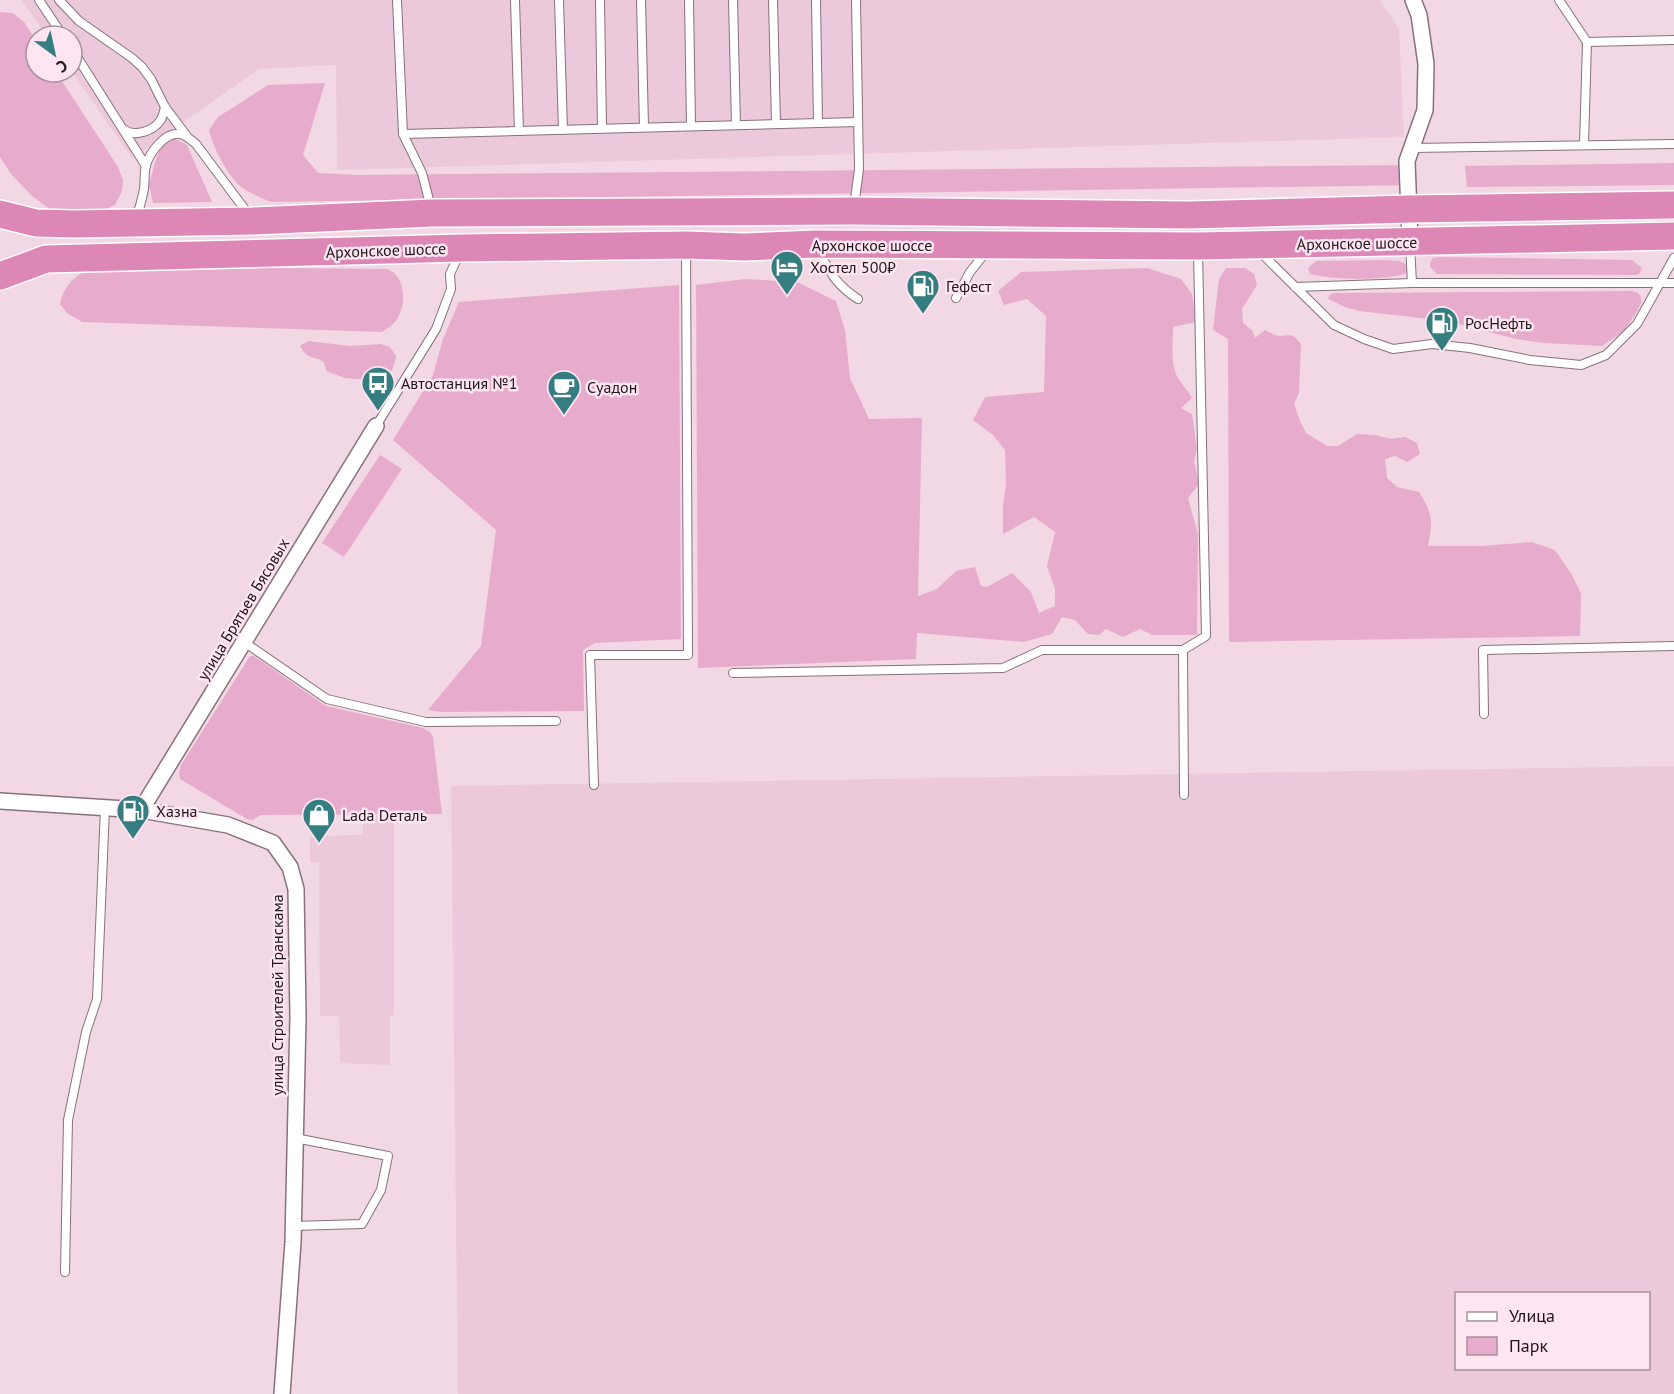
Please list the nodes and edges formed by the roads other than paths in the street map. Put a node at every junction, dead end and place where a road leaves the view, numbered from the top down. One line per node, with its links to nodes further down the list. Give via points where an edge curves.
1 (39, 0): 15 (lane)
2 (59, 0): 19 (lane, via 79,21 142,67)
3 (398, 0): 30 (lane)
4 (515, 0): 29 (lane)
5 (559, 0): 28 (lane)
6 (600, 0): 27 (lane)
7 (641, 0): 26 (lane)
8 (688, 0): 24 (lane)
9 (733, 0): 23 (lane)
10 (773, 0): 22 (lane)
11 (816, 0): 21 (lane)
12 (856, 0): 20 (lane)
13 (1413, 0): 34 (street, via 1426,64 1425,110)
14 (1559, 0): 17 (lane)
15 (55, 24)
16 (1674, 40): 17 (lane)
17 (1587, 42): 33 (lane)
18 (84, 68): 25 (lane)
19 (165, 107): 25 (lane, via 162,119 147,130 131,134); 31 (lane)
20 (858, 122): 21 (lane); 38 (lane, via 859,169)
21 (818, 123): 22 (lane)
22 (776, 124): 23 (lane)
23 (736, 125): 24 (lane)
24 (692, 126): 26 (lane)
25 (121, 127): 35 (lane)
26 (644, 127): 27 (lane)
27 (602, 129): 28 (lane)
28 (562, 130): 29 (lane)
29 (519, 131): 30 (lane)
30 (403, 134): 39 (lane, via 422,173)
31 (187, 136): 35 (lane, via 175,134 156,145); 41 (lane)
32 (1674, 144): 33 (lane)
33 (1584, 145): 34 (lane)
34 (1412, 148): 37 (street, via 1407,161)
35 (146, 165): 42 (lane)
36 (1674, 205): 37 (highway, Архонское шоссе)
37 (1410, 209): 38 (highway, Архонское шоссе, via 1188,215); 44 (street)
38 (853, 211): 39 (highway, Архонское шоссе)
39 (432, 213): 41 (highway, Архонское шоссе)
40 (0, 214): 42 (highway, Архонское шоссе, via 36,224)
41 (254, 221): 42 (highway, Архонское шоссе)
42 (134, 222)
43 (1674, 236): 44 (highway, Архонское шоссе)
44 (1410, 241): 47 (highway, Архонское шоссе); 53 (lane)
45 (815, 244): 46 (highway, Архонское шоссе); 48 (highway, Архонское шоссе); 58 (lane, via 835,280)
46 (686, 245): 50 (highway, Архонское шоссе); 66 (lane, via 688,655 591,655)
47 (1254, 245): 49 (highway, Архонское шоссе); 56 (lane)
48 (991, 246): 49 (highway, Архонское шоссе); 57 (lane)
49 (1198, 246): 62 (lane, via 1206,636)
50 (462, 248): 52 (highway, Архонское шоссе, via 46,259); 59 (lane, via 450,274 451,289 436,329)
51 (1674, 258): 54 (lane)
52 (0, 276)
53 (1412, 283): 54 (lane); 56 (lane)
54 (1661, 283): 55 (lane); 56 (lane, via 1637,324 1606,355 1581,365 1432,344 1393,349 1334,325)
55 (1674, 283)
56 (1295, 288)
57 (956, 298)
58 (858, 299)
59 (376, 426): 60 (street, улица Брятьев Бясовых)
60 (244, 642): 65 (lane, via 327,699 426,722); 70 (street, улица Брятьев Бясовых)
61 (1674, 646): 64 (lane, via 1484,650)
62 (1183, 650): 63 (lane, via 1042,650 1003,668); 67 (lane)
63 (733, 673)
64 (1484, 714)
65 (555, 721)
66 (594, 785)
67 (1184, 795)
68 (0, 801): 69 (street, улица Строителей Транскама)
69 (105, 808): 70 (street, улица Строителей Транскама); 73 (lane, via 97,999 86,1032 68,1120)
70 (141, 810): 71 (street, улица Строителей Транскама, via 228,825 273,843 290,867 296,889)
71 (295, 1138): 72 (street, улица Строителей Транскама); 72 (lane, via 388,1155 381,1190 362,1224)
72 (293, 1226): 74 (street, улица Строителей Транскама)
73 (65, 1272)
74 (282, 1394)

